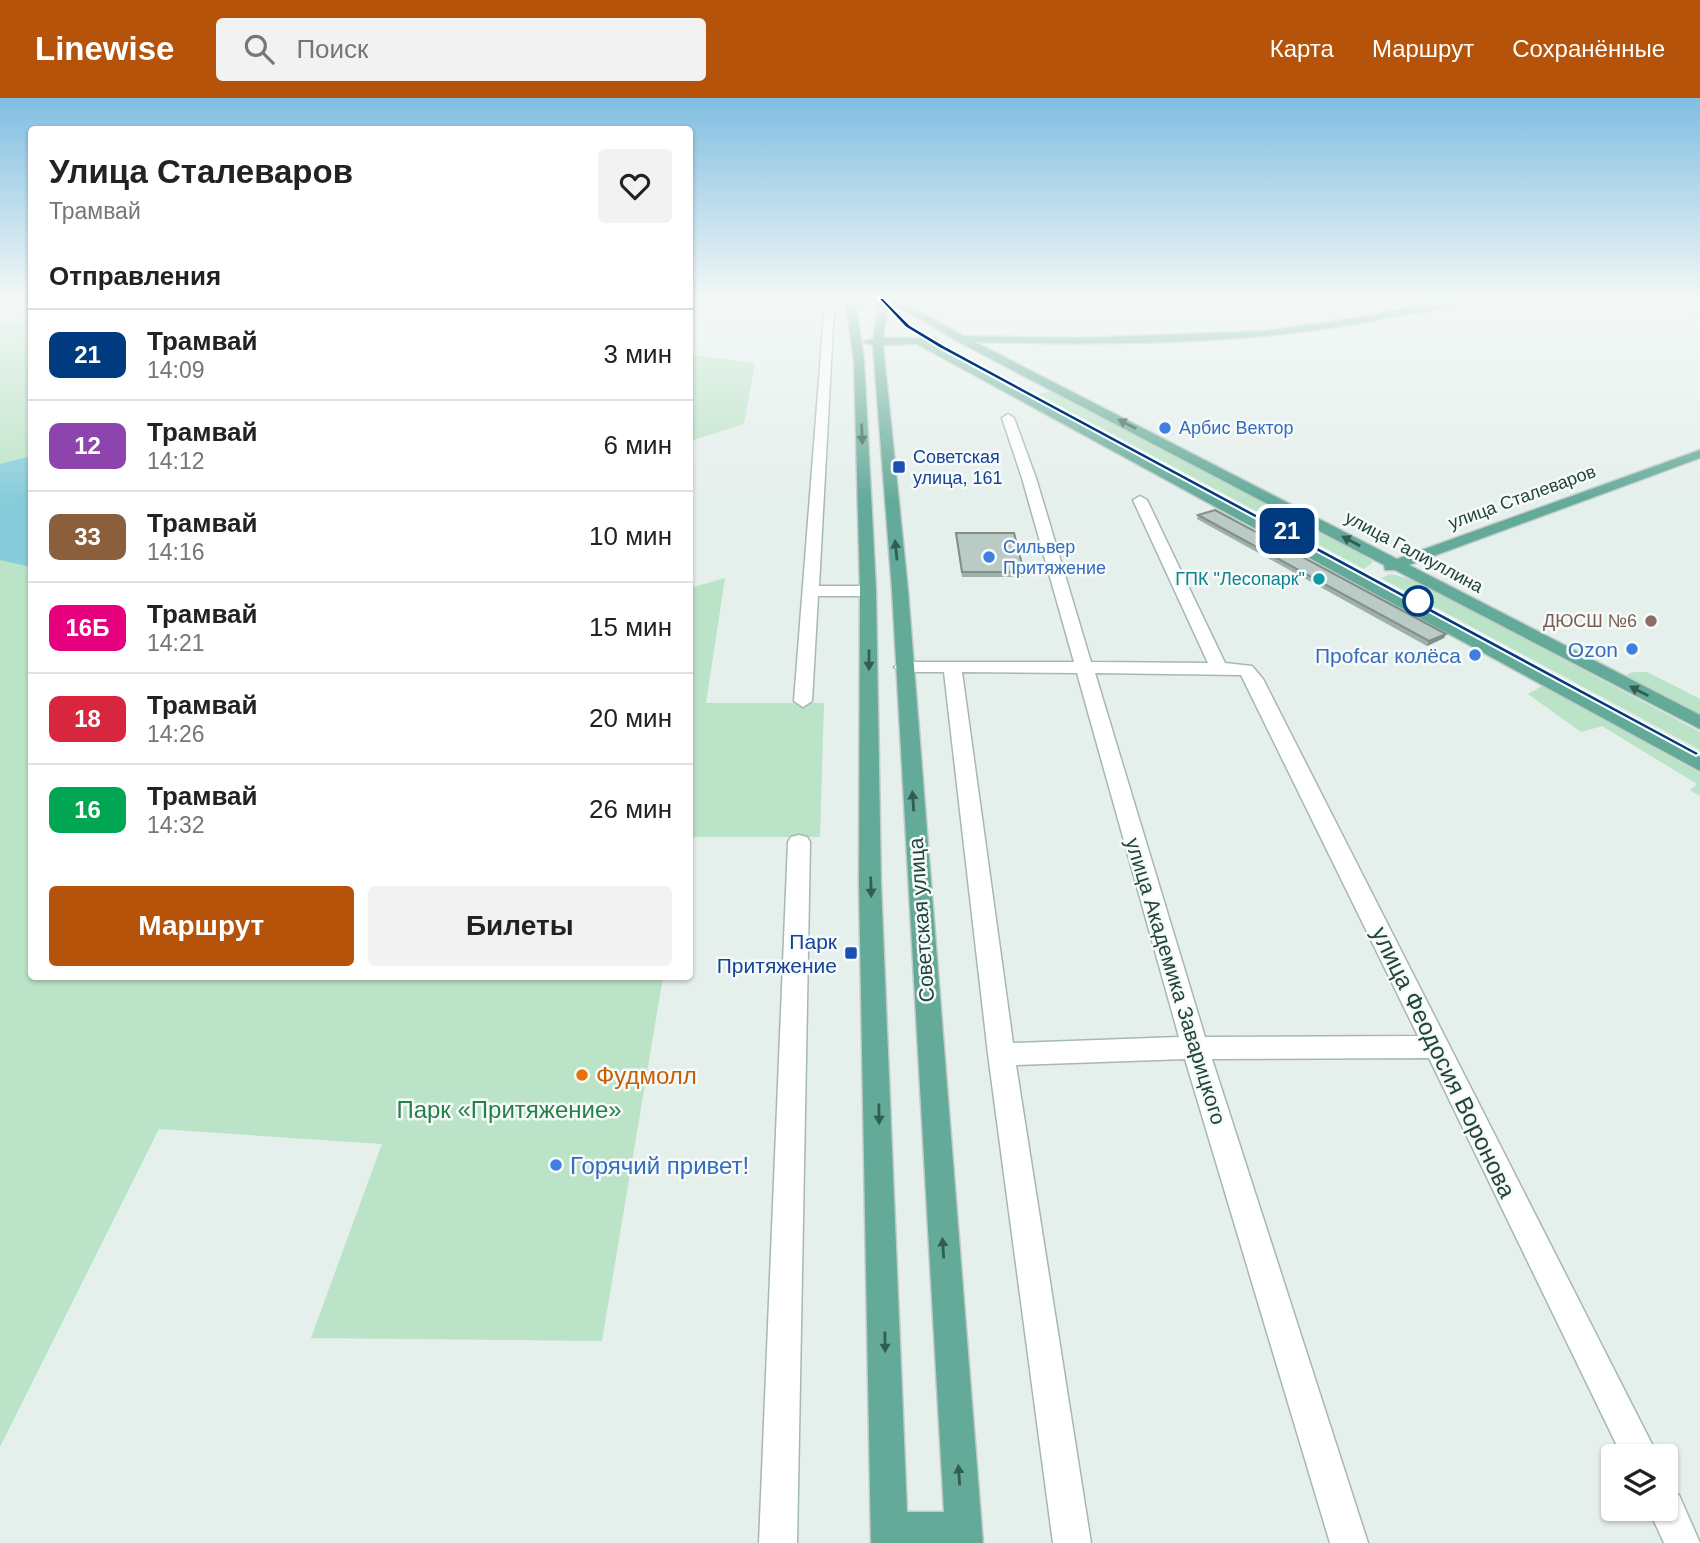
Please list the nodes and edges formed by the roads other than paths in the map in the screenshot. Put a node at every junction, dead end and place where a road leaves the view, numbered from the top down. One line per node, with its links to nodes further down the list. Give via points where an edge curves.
1 (826, 366): 11 (street)
2 (868, 366): 12 (main road, Советская улица, one-way to 12)
3 (871, 366): 13 (main road, Советская улица, one-way to 3)
4 (967, 366): 10 (main road)
5 (1014, 366): 9 (main road, улица Галиуллина, one-way to 5)
6 (1008, 418): 16 (street, улица Академика Заварицкого)
7 (1700, 454): 9 (main road, улица Сталеваров)
8 (1140, 499): 17 (street)
9 (1396, 565): 10 (main road, улица Сталеваров); 19 (main road, улица Галиуллина, one-way to 9)
10 (1358, 578): 20 (main road)
11 (811, 591): 12 (street); 18 (street)
12 (868, 591): 13 (main road); 27 (main road, Советская улица, one-way to 27, via 870,884)
13 (900, 591): 14 (main road, Советская улица)
14 (903, 667): 15 (street); 28 (main road, Советская улица, one-way to 14)
15 (952, 667): 16 (street); 24 (street)
16 (1083, 668): 17 (street); 23 (street, улица Академика Заварицкого)
17 (1219, 668): 22 (street, улица Феодосия Воронова, via 1246,670 1254,679)
18 (803, 701)
19 (1700, 723)
20 (1700, 765)
21 (799, 842): 29 (street)
22 (1436, 1047): 23 (street); 25 (street, улица Феодосия Воронова)
23 (1195, 1048): 24 (street); 31 (street, улица Академика Заварицкого)
24 (1001, 1054): 30 (street)
25 (1634, 1444)
26 (1672, 1521): 32 (street)
27 (889, 1536): 28 (main road)
28 (963, 1536)
29 (778, 1543)
30 (1072, 1543)
31 (1349, 1543)
32 (1683, 1543)

